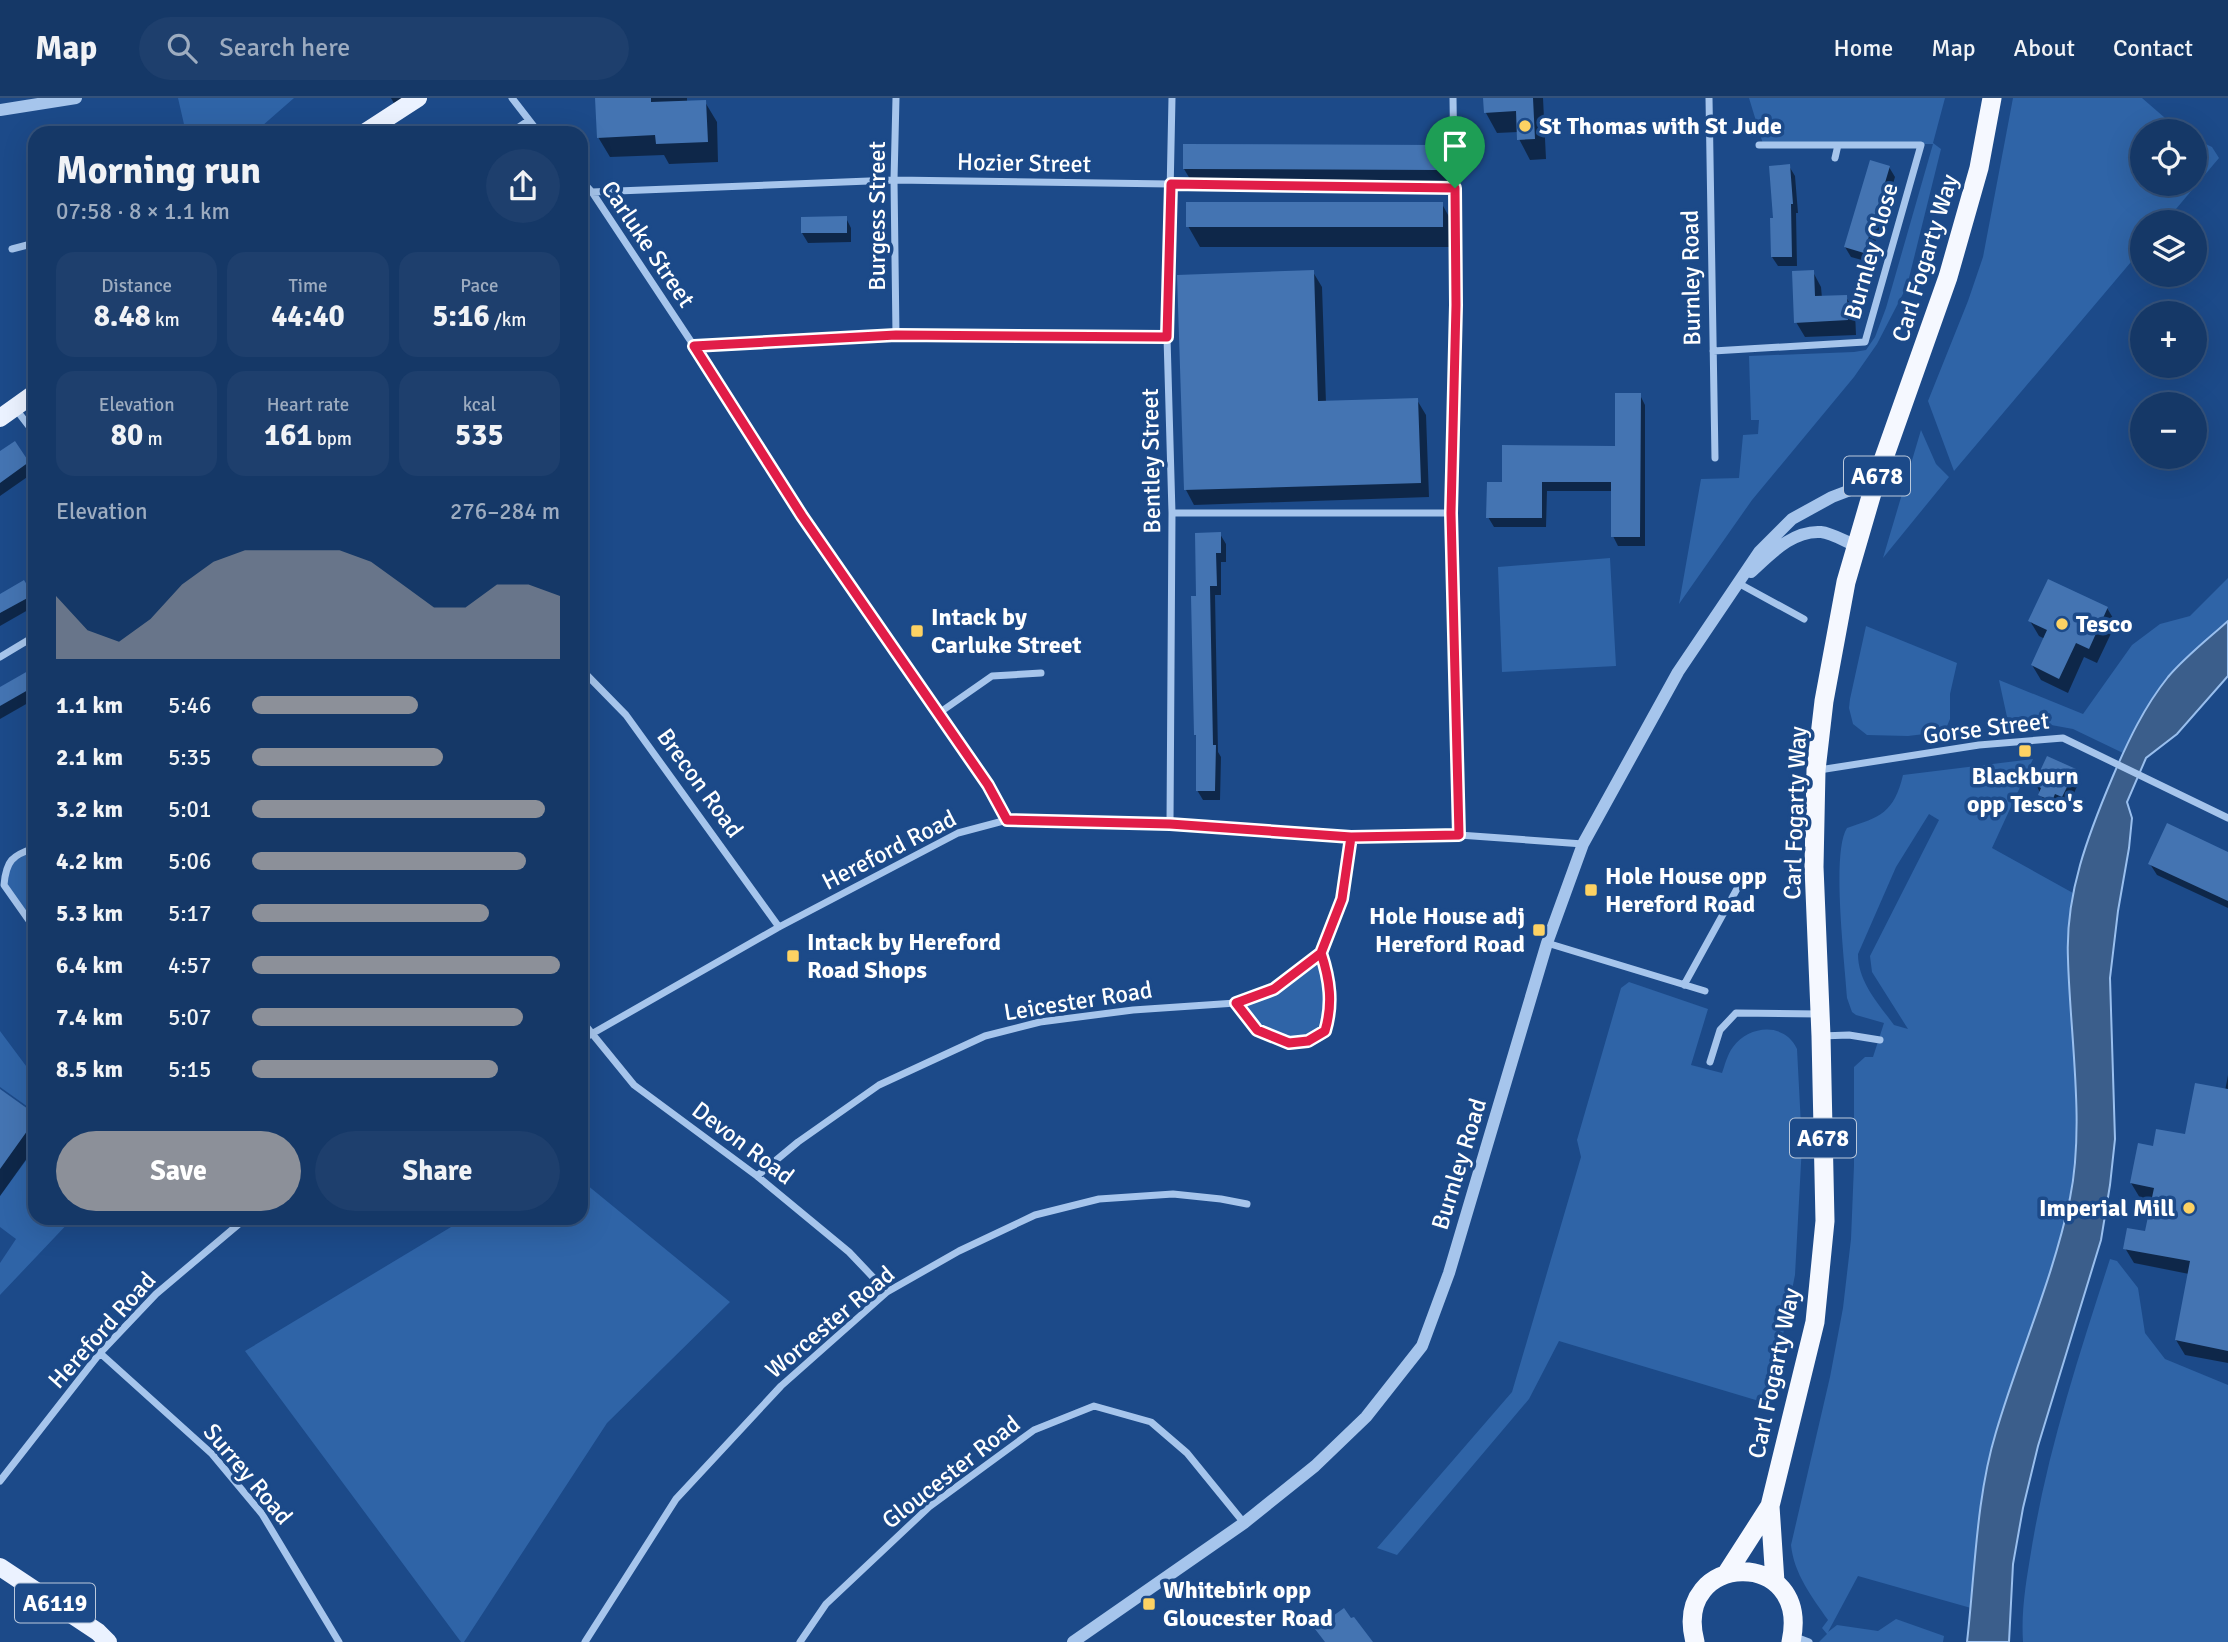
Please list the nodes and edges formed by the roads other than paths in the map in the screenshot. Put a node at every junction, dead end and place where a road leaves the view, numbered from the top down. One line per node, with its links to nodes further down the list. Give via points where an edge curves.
1 (76, 98): 10 (street)
2 (418, 98): 13 (main road)
3 (512, 98): 11 (street)
4 (896, 98): 19 (street, Burgess Street)
5 (1172, 98): 20 (street, Bentley Street)
6 (1453, 98): 22 (street)
7 (1709, 98): 29 (street, Burnley Road)
8 (1980, 98): 12 (highway, A678)
9 (1992, 98): 12 (highway, Carl Fogarty Way / A678)
10 (0, 110)
11 (528, 121): 14 (street); 15 (street)
12 (1987, 125): 35 (highway, Carl Fogarty Way / A678, via 1948,276)
13 (376, 126)
14 (520, 126)
15 (533, 126)
16 (1759, 145): 17 (street, Burnley Close)
17 (1838, 145): 18 (street); 29 (street, Burnley Close, via 1921,145 1865,342)
18 (1836, 158)
19 (894, 180): 20 (street, Hozier Street); 23 (street, Hozier Street); 26 (street, Burgess Street)
20 (1171, 184): 22 (street, Hozier Street); 27 (street, Bentley Street)
21 (588, 188): 23 (street, Carluke Street)
22 (1455, 188): 37 (street)
23 (592, 192): 28 (street, Carluke Street)
24 (28, 245): 25 (street)
25 (12, 249)
26 (896, 335): 27 (street); 28 (street)
27 (1167, 337): 36 (street, Bentley Street)
28 (694, 346): 45 (street, Carluke Street, via 802,516)
29 (1713, 351): 34 (street, Burnley Road)
30 (28, 398): 31 (main road)
31 (15, 408): 32 (main road); 33 (street)
32 (0, 418)
33 (28, 425)
34 (1715, 458)
35 (1874, 486): 38 (highway, Carl Fogarty Way / A678); 39 (street, Burnley Road, via 1832,497 1792,519 1759,552)
36 (1172, 513): 37 (street); 49 (street, Bentley Street)
37 (1451, 513): 50 (street)
38 (1857, 546): 39 (street, Burnley Road, via 1822,532 1802,534); 46 (highway, Carl Fogarty Way / A678, via 1824,701)
39 (1738, 583): 40 (street); 52 (street, Burnley Road, via 1678,672)
40 (1804, 619)
41 (28, 640): 42 (street)
42 (0, 657)
43 (1041, 673): 45 (street, via 992,676)
44 (588, 676): 56 (street, Brecon Road, via 626,715)
45 (939, 713): 48 (street, Carluke Street)
46 (1816, 770): 47 (street, Gorse Street, via 1979,745 2063,738); 62 (highway, Carl Fogarty Way / A678, via 1814,867)
47 (2228, 818)
48 (1007, 820): 49 (street, Hereford Road); 56 (street, Hereford Road, via 958,833)
49 (1170, 824): 51 (street, Hereford Road)
50 (1459, 835): 51 (street, Hereford Road); 52 (street, Hereford Road)
51 (1351, 837): 58 (street, via 1342,899)
52 (1583, 844): 57 (street, Burnley Road)
53 (28, 850): 55 (street, via 6,867 4,885)
54 (1738, 887): 59 (street)
55 (28, 919)
56 (779, 927): 64 (street, Hereford Road)
57 (1547, 943): 59 (street); 76 (street, Burnley Road, via 1449,1273 1422,1346 1366,1417 1315,1466)
58 (1321, 953): 61 (street, Leicester Road, via 1274,989); 61 (street, via 1331,1010 1325,1031 1308,1041 1289,1043 1257,1030)
59 (1684, 985): 60 (street)
60 (1705, 991)
61 (1236, 1003): 69 (street, Leicester Road, via 1040,1022 985,1036 878,1085)
62 (1820, 1014): 66 (highway, Carl Fogarty Way / A678); 68 (street, via 1736,1013 1720,1030)
63 (588, 1029): 64 (street, Devon Road)
64 (592, 1034): 65 (street, Hereford Road); 69 (street, Devon Road, via 634,1084)
65 (588, 1036)
66 (1821, 1036): 67 (street); 75 (highway, Carl Fogarty Way / A678, via 1825,1221 1816,1310)
67 (1880, 1040)
68 (1710, 1062)
69 (757, 1176): 72 (street, Devon Road, via 849,1252)
70 (1247, 1204): 72 (street, Worcester Road, via 1173,1194 1099,1199 1035,1214)
71 (238, 1225): 73 (street, Hereford Road, via 156,1294)
72 (887, 1292): 83 (street, Worcester Road, via 781,1386 676,1499)
73 (100, 1353): 74 (street, Hereford Road); 82 (street, Surrey Road, via 212,1454 262,1514)
74 (0, 1481)
75 (1770, 1506): 78 (highway, Carl Fogarty Way / A678); 79 (highway, Carl Fogarty Way / A678)
76 (1244, 1523): 84 (street, Gloucester Road, via 1187,1453 1151,1422 1094,1406 1034,1430 929,1507 826,1604); 85 (street, Burnley Road)
77 (0, 1567): 81 (main road, A6119)
78 (1727, 1573): 79 (highway, via 1744,1570); 86 (highway, A678, via 1700,1594 1691,1627)
79 (1775, 1582): 80 (highway, A678, via 1793,1609)
80 (1797, 1640)
81 (108, 1642)
82 (339, 1642)
83 (585, 1642)
84 (800, 1642)
85 (1073, 1642)
86 (1695, 1642)

